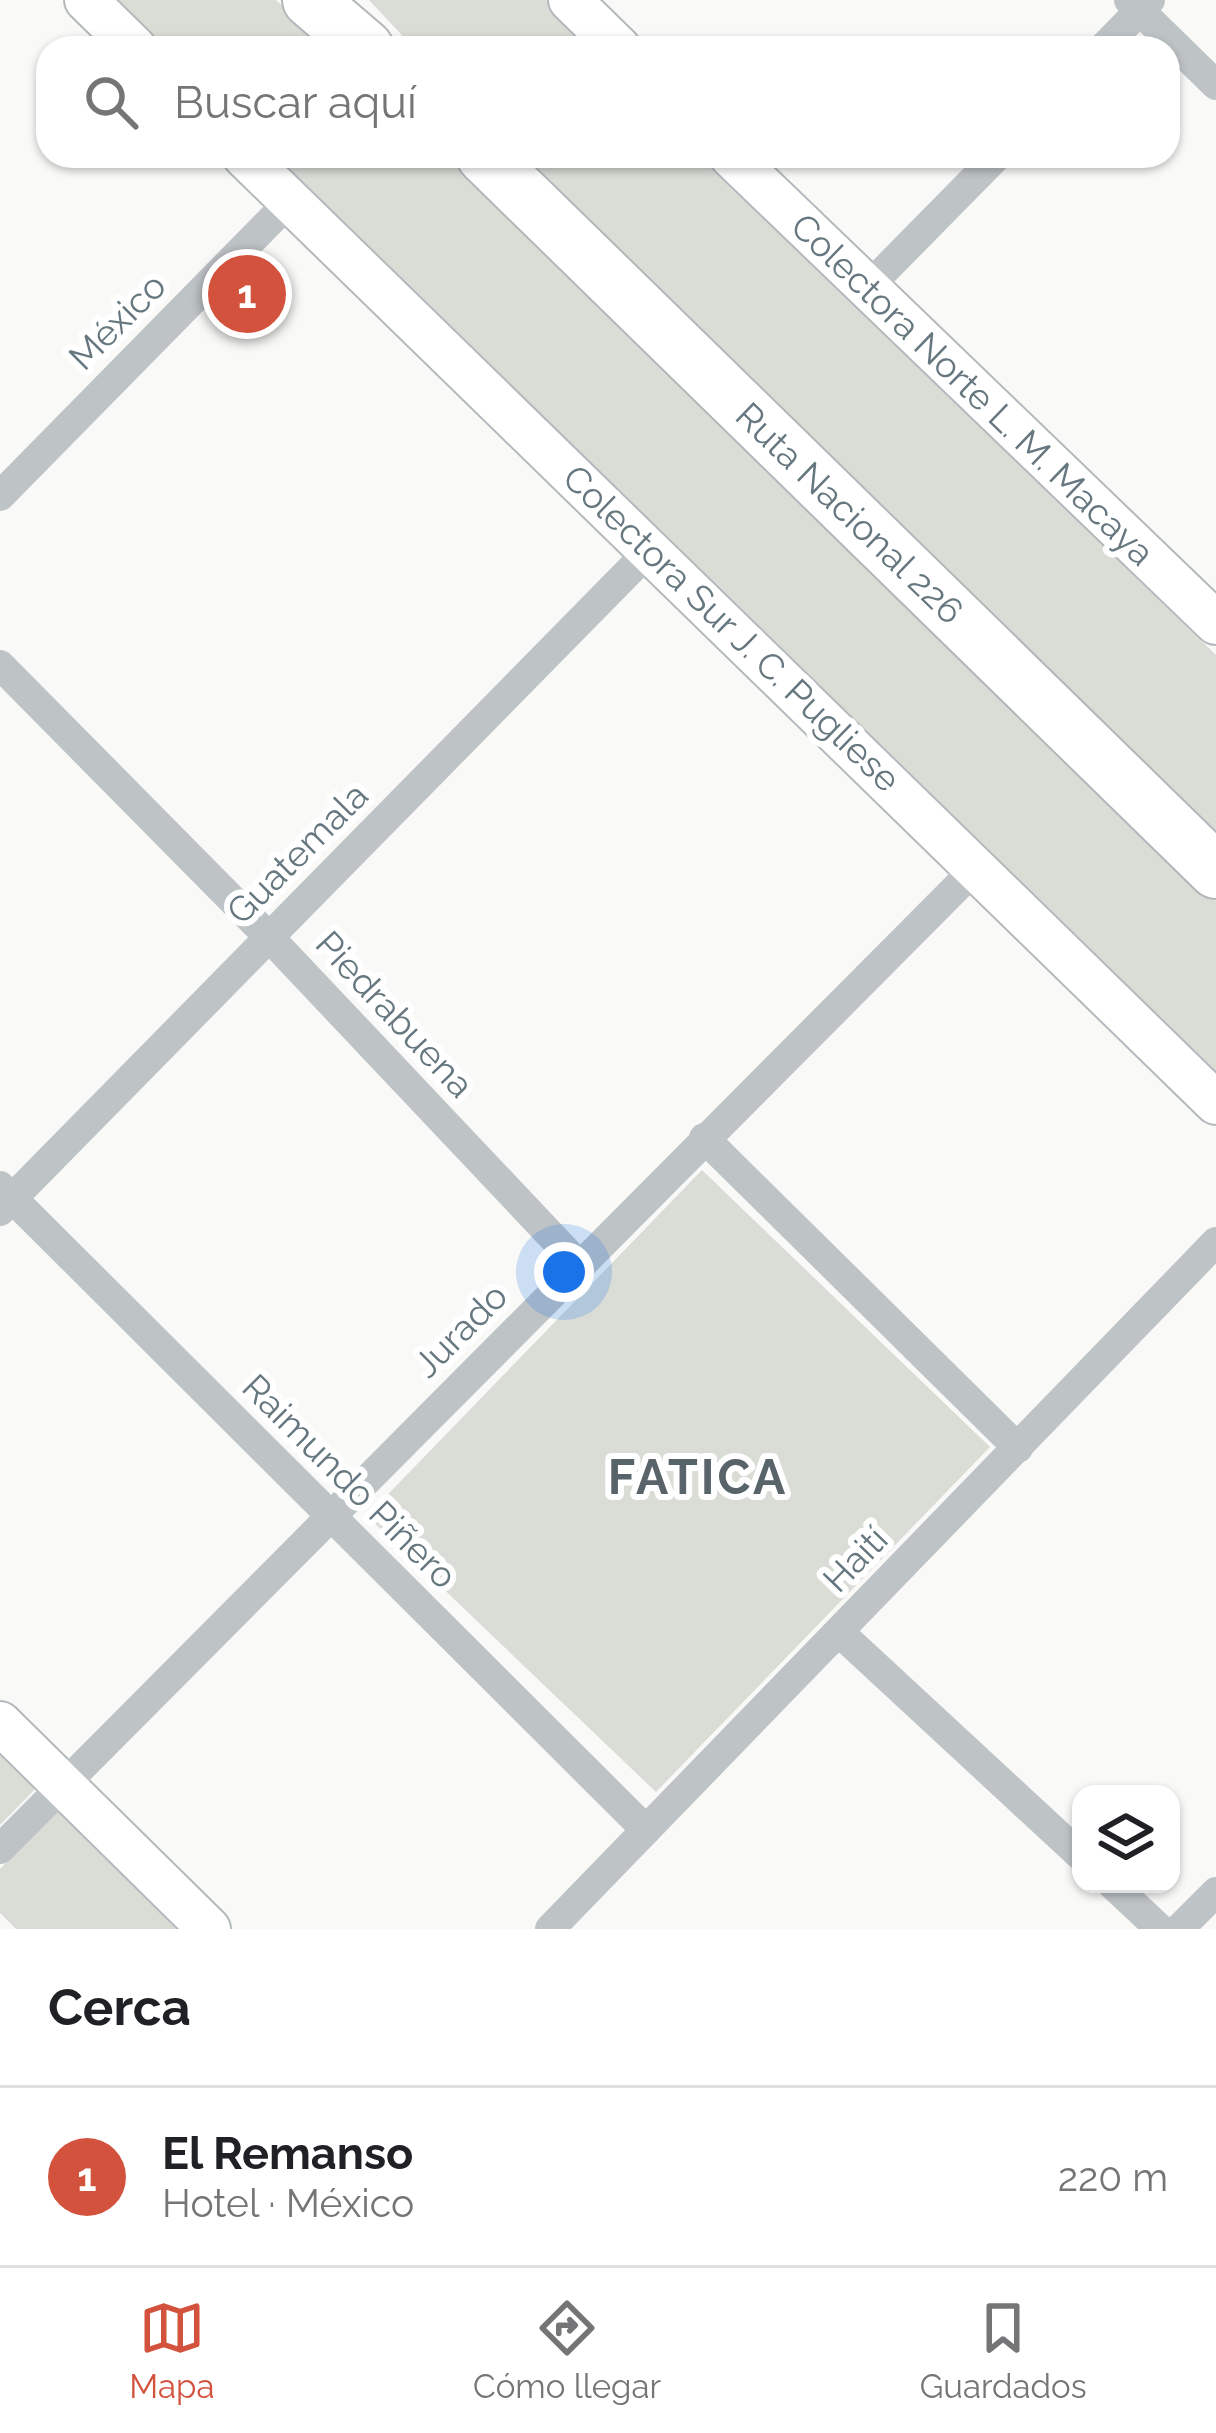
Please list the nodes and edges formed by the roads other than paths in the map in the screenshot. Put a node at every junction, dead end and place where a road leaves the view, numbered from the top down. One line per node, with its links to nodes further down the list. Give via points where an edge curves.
1 (86, 0): 6 (main road)
2 (310, 0): 7 (highway)
3 (337, 0): 8 (highway)
4 (570, 0): 9 (main road)
5 (1140, 4): 10 (street); 11 (street)
6 (123, 36)
7 (352, 36)
8 (369, 36)
9 (607, 36)
10 (1113, 36)
11 (1170, 36)
12 (1180, 47): 13 (street)
13 (1216, 85)
14 (256, 168): 18 (main road, Colectora Sur J. C. Pugliese)
15 (496, 168): 25 (highway, Ruta Nacional 226)
16 (742, 168): 19 (main road, Colectora Norte L. M. Macaya)
17 (986, 168): 19 (street)
18 (290, 201): 20 (street, México); 21 (main road, Colectora Sur J. C. Pugliese)
19 (867, 289): 22 (main road, Colectora Norte L. M. Macaya)
20 (0, 496)
21 (651, 549): 24 (main road, Colectora Sur J. C. Pugliese); 26 (street, Guatemala)
22 (1209, 601)
23 (0, 665): 26 (street, Piedrabuena)
24 (977, 868): 27 (main road, Colectora Sur J. C. Pugliese); 28 (street, Jurado)
25 (1216, 871)
26 (269, 937): 29 (street, Guatemala); 31 (street, Piedrabuena)
27 (1216, 1103)
28 (704, 1138): 31 (street, Jurado); 32 (street)
29 (4, 1199): 33 (street, Raimundo Piñero)
30 (1216, 1243): 32 (street, Haití)
31 (579, 1264): 33 (street, Jurado)
32 (1018, 1448): 34 (street, Haití)
33 (330, 1516): 36 (street, Jurado); 37 (street, Raimundo Piñero)
34 (838, 1632): 37 (street, Haití); 38 (street)
35 (0, 1723): 36 (main road)
36 (63, 1785): 39 (street, Jurado); 42 (main road)
37 (646, 1830): 43 (street, Haití)
38 (1072, 1848)
39 (0, 1849)
40 (1216, 1892): 45 (street)
41 (1122, 1893): 44 (street)
42 (208, 1929)
43 (550, 1929)
44 (1160, 1929)
45 (1179, 1929)

